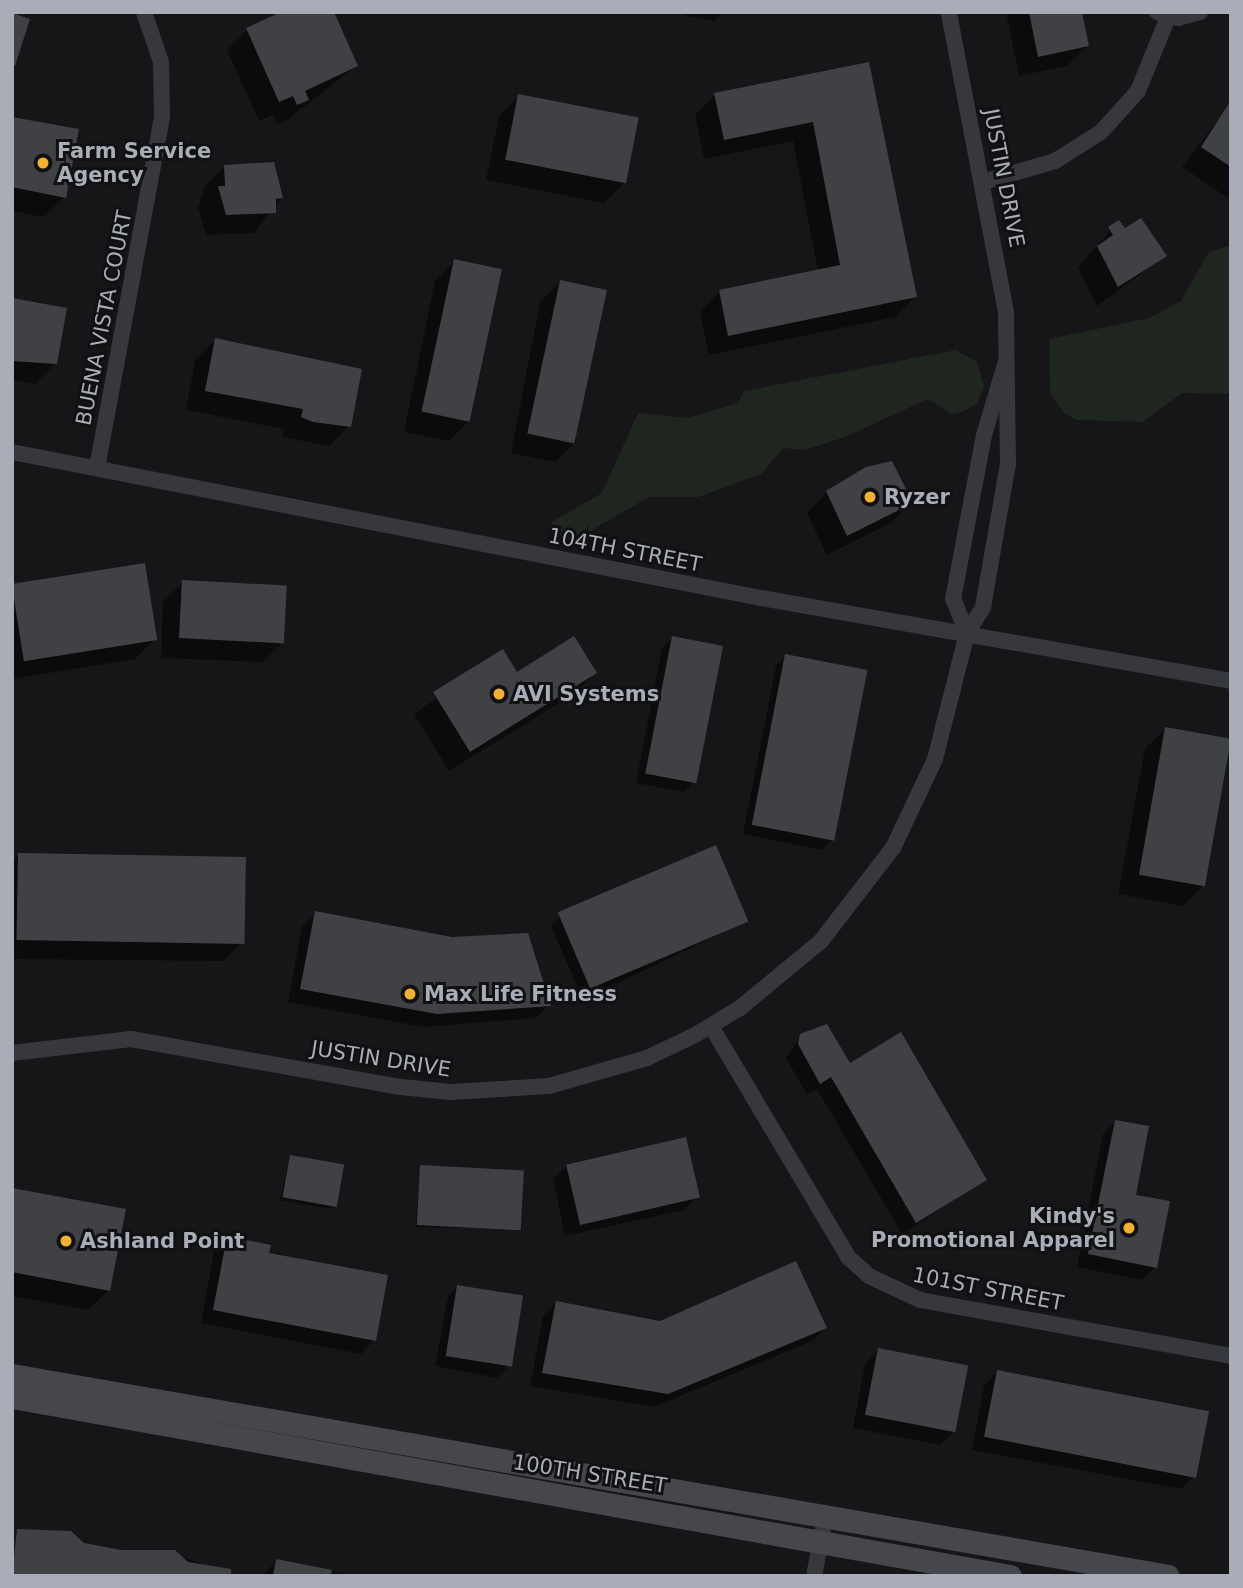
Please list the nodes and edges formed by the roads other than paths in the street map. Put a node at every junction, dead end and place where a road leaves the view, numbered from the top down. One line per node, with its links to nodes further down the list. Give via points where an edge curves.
1 (144, 12): 8 (street, BUENA VISTA COURT, via 161,62 162,117)
2 (949, 12): 5 (street, JUSTIN DRIVE)
3 (1200, 12): 4 (street)
4 (1163, 15): 5 (street, via 1138,91 1101,132 1055,161)
5 (983, 182): 6 (street, JUSTIN DRIVE)
6 (1008, 354): 9 (street, JUSTIN DRIVE, via 1009,464 983,607); 9 (street, JUSTIN DRIVE, via 984,435 953,599)
7 (12, 452): 8 (street, 104TH STREET)
8 (97, 468): 9 (street, 104TH STREET)
9 (967, 633): 10 (street, 104TH STREET); 11 (street, JUSTIN DRIVE, via 935,759 893,848 821,941)
10 (1231, 681)
11 (711, 1026): 12 (street, JUSTIN DRIVE, via 598,1074 500,1091 401,1087 131,1039); 13 (street, 101ST STREET, via 849,1258 869,1276 920,1300)
12 (12, 1053)
13 (1231, 1356)
14 (12, 1375): 16 (main road, 100TH STREET)
15 (12, 1397): 17 (main road, 100TH STREET)
16 (826, 1513): 17 (street); 20 (main road, 100TH STREET)
17 (821, 1541): 18 (street); 19 (main road, 100TH STREET)
18 (814, 1576)
19 (1010, 1576)
20 (1168, 1576)

